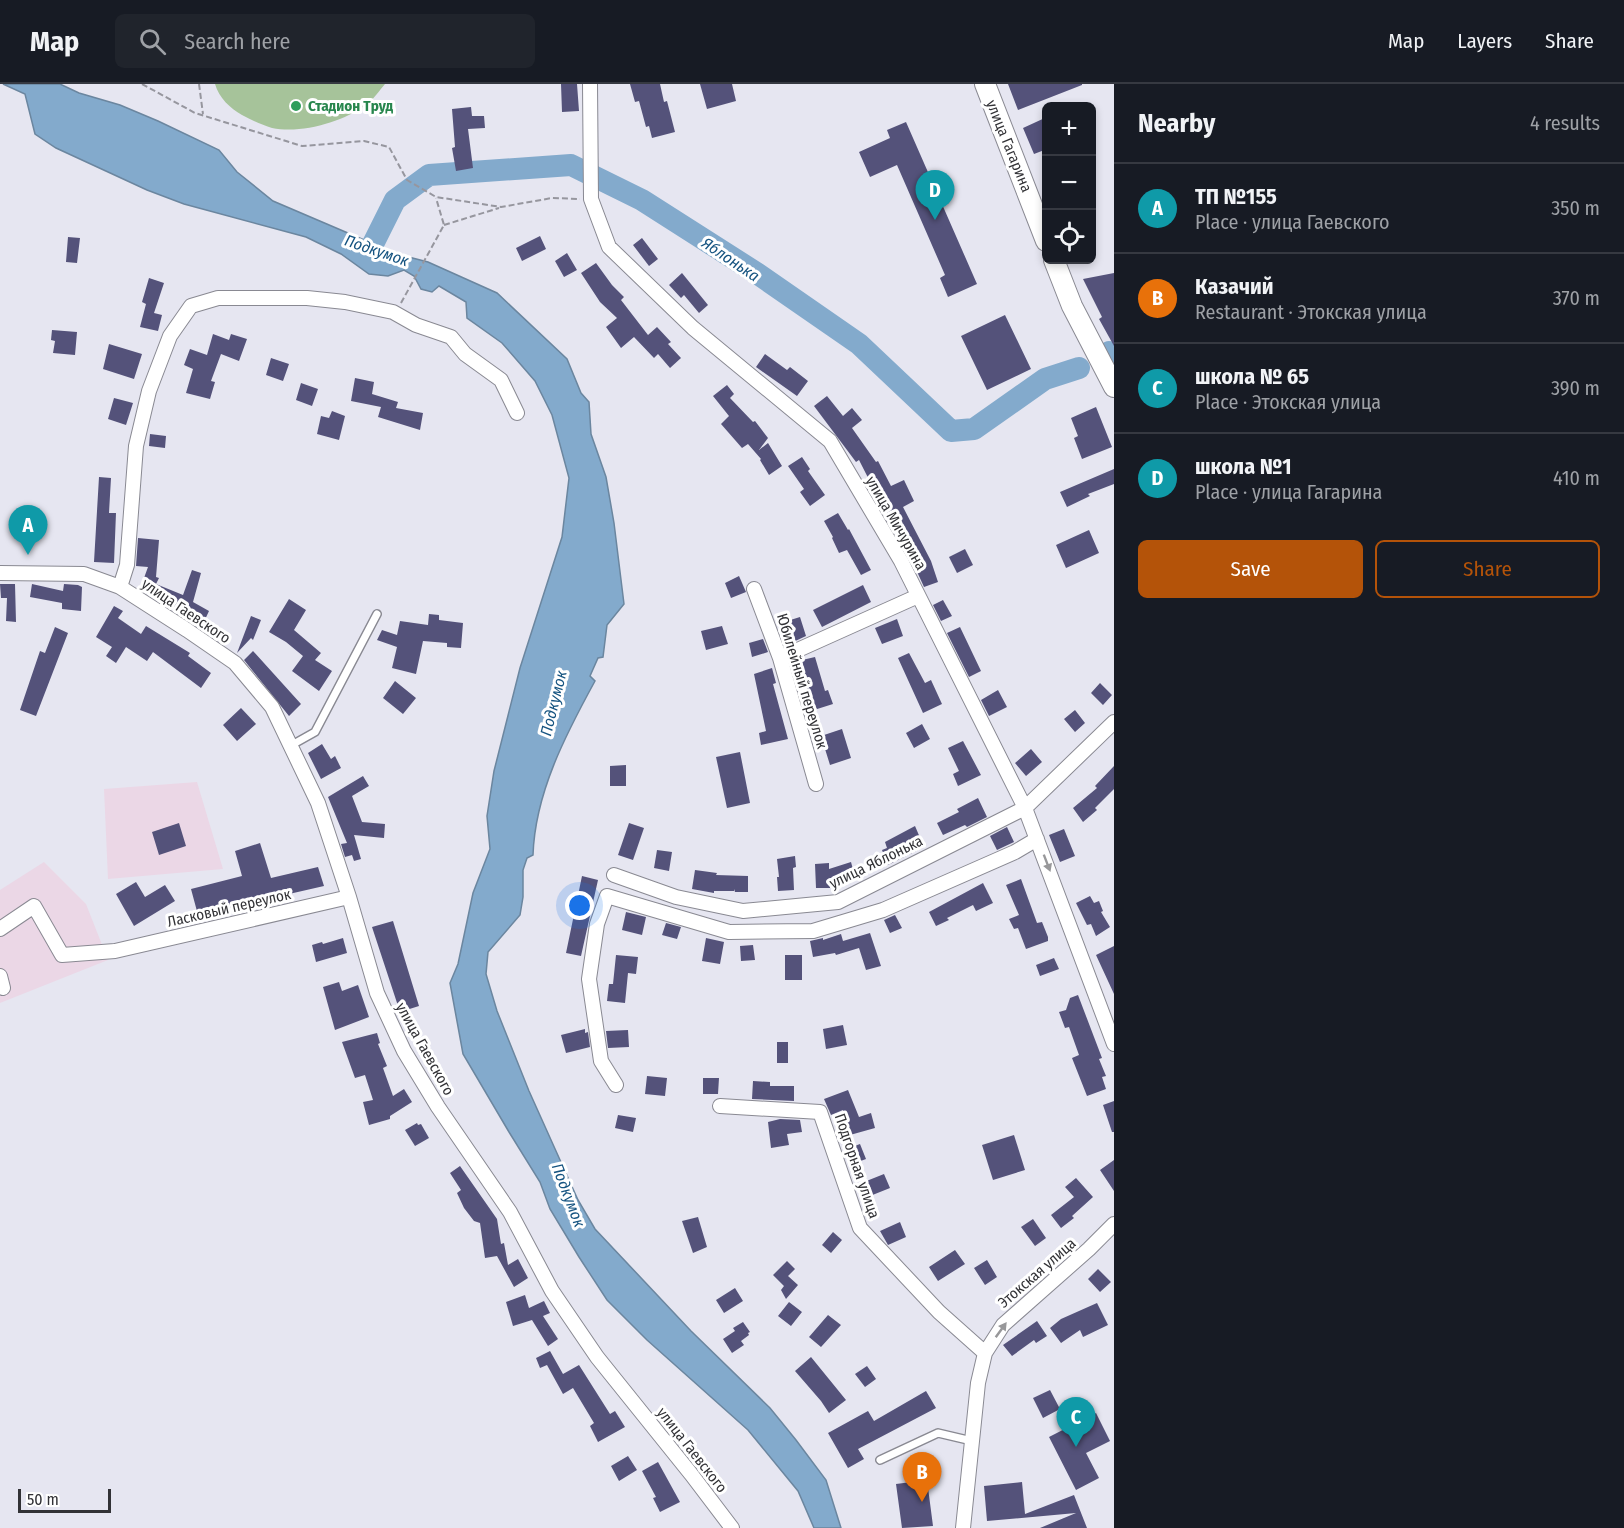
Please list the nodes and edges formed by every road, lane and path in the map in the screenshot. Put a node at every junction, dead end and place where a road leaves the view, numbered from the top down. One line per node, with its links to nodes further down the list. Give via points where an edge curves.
1 (142, 84): 5 (path)
2 (199, 84): 5 (path)
3 (590, 84): 7 (street, улица Мичурина)
4 (985, 84): 10 (street, улица Гагарина)
5 (203, 115): 6 (path, via 302,146 364,141 389,147 407,180)
6 (436, 197): 8 (path); 9 (path)
7 (591, 199): 8 (path, via 552,198); 18 (street, улица Мичурина, via 609,247 693,328 830,441)
8 (501, 207): 9 (path)
9 (444, 225): 12 (path)
10 (1042, 228)
11 (1056, 264): 13 (street, via 1072,306)
12 (396, 314): 14 (street, улица Гаевского, via 451,337 465,354 501,380); 16 (street, улица Гаевского, via 307,298 218,298 191,306 170,336 149,392 136,446 127,565)
13 (1114, 387)
14 (517, 413)
15 (0, 573): 16 (street, улица Гаевского, via 84,574)
16 (120, 587): 22 (street, улица Гаевского, via 235,663 272,707)
17 (754, 589): 20 (street, Юбилейный переулок)
18 (918, 596): 20 (street); 24 (street, улица Мичурина)
19 (377, 614): 22 (lane, via 315,732)
20 (780, 658): 23 (street, Юбилейный переулок)
21 (1114, 722): 24 (street, улица Яблонька)
22 (290, 746): 27 (street, улица Гаевского, via 318,803)
23 (816, 784)
24 (1025, 808): 25 (street, улица Мичурина); 26 (street, улица Яблонька, via 838,902 743,911 675,897)
25 (1037, 839): 29 (street, улица Мичурина, one-way to 29); 30 (street, via 883,910 813,931 729,932 607,896 597,924 589,979 601,1061)
26 (614, 875)
27 (349, 897): 28 (street, Ласковый переулок, via 116,951 62,955 34,906); 36 (street, улица Гаевского, via 377,993 404,1051 510,1212 552,1291 597,1357)
28 (0, 929)
29 (1114, 1044)
30 (616, 1085)
31 (720, 1106): 33 (street, Подгорная улица, via 820,1112 860,1228 939,1312)
32 (1114, 1224): 33 (street, Этокская улица, one-way to 32, via 1003,1325)
33 (985, 1353): 34 (street, Этокская улица)
34 (972, 1441): 35 (lane, via 938,1433); 37 (street, Этокская улица)
35 (880, 1460)
36 (732, 1528)
37 (963, 1528)

